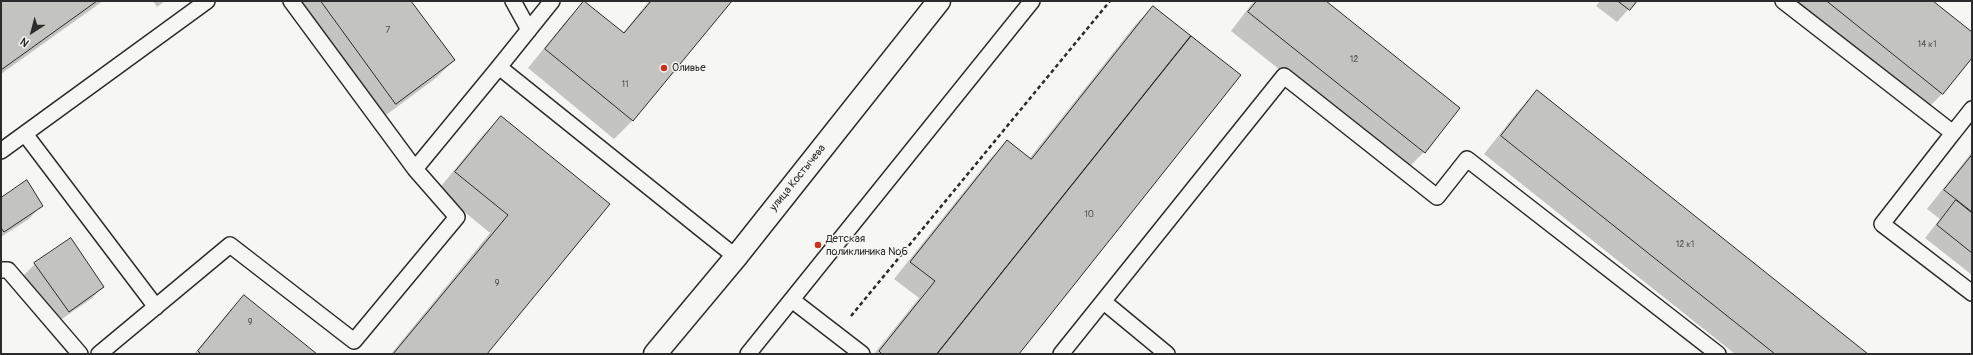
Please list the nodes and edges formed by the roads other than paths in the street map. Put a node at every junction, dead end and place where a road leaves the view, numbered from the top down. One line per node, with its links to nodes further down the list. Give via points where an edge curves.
1 (207, 1): 12 (lane)
2 (291, 1): 14 (lane)
3 (513, 1): 8 (lane)
4 (552, 1): 8 (lane)
5 (939, 1): 15 (street, улица Костычева)
6 (1032, 1): 18 (lane)
7 (1783, 1): 11 (lane)
8 (529, 30): 9 (lane)
9 (499, 67): 14 (lane); 15 (lane)
10 (1972, 109): 11 (lane)
11 (1953, 133): 17 (lane, via 1882,224)
12 (25, 134): 13 (lane); 20 (lane)
13 (1, 152)
14 (415, 169): 20 (lane, via 457,217 354,341 230,245)
15 (736, 257): 23 (street, улица Костычева)
16 (3, 267): 21 (lane)
17 (1972, 293)
18 (792, 300): 24 (lane); 25 (lane)
19 (1104, 302): 26 (lane); 27 (lane); 28 (lane, via 1284,76 1437,197 1467,159)
20 (156, 306): 22 (lane)
21 (80, 354)
22 (99, 354)
23 (655, 354)
24 (748, 354)
25 (862, 354)
26 (1061, 354)
27 (1168, 354)
28 (1718, 354)

